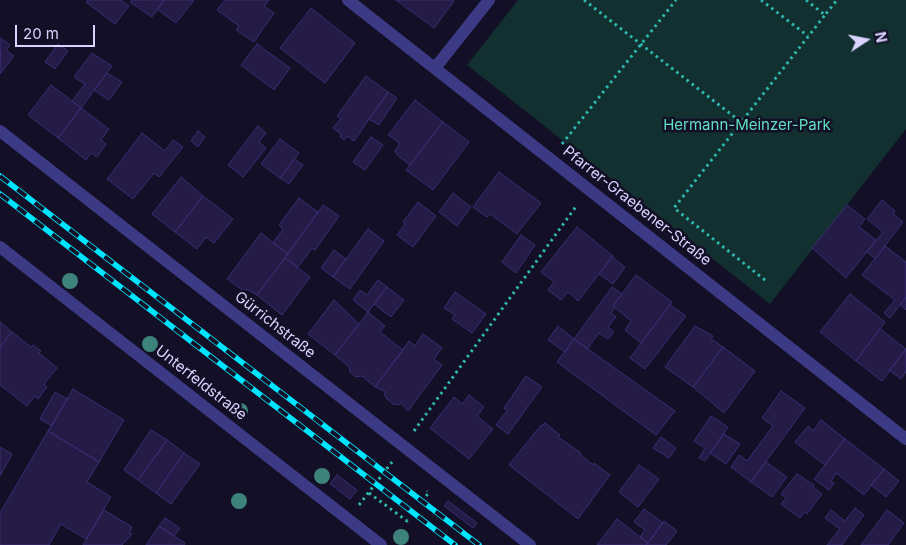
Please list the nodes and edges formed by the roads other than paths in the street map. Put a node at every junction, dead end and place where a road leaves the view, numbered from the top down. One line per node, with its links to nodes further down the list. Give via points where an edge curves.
1 (348, 0): 3 (street, Pfarrer-Graebener-Straße)
2 (489, 0): 3 (street)
3 (435, 68): 6 (street, Pfarrer-Graebener-Straße)
4 (0, 131): 8 (street, Gürrichstraße)
5 (0, 247): 7 (street, Unterfeldstraße)
6 (906, 439)
7 (381, 545)
8 (530, 545)

